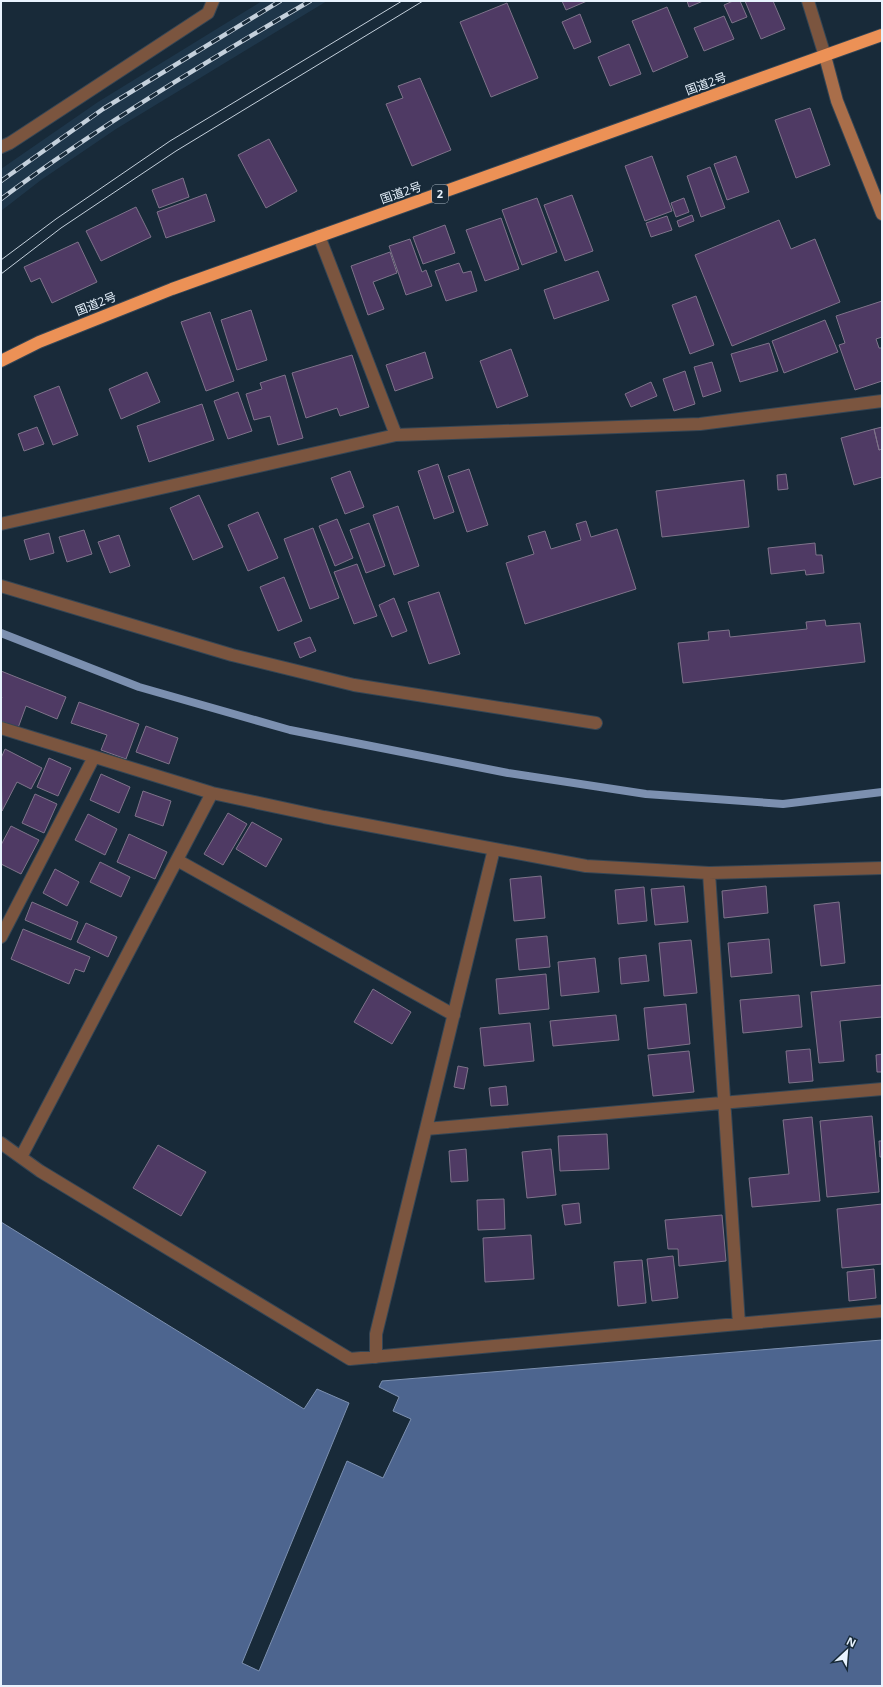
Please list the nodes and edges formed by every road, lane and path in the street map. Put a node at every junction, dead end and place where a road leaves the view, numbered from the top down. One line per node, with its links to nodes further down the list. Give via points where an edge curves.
1 (213, 1): 5 (street, via 208,13)
2 (808, 1): 4 (street)
3 (882, 35): 4 (highway, 国道2号 / 2)
4 (825, 56): 6 (street, via 838,101); 7 (highway, 国道2号 / 2)
5 (1, 147)
6 (882, 214)
7 (319, 236): 8 (highway, 国道2号 / 2, via 172,289 39,342); 10 (street)
8 (1, 361)
9 (882, 401): 10 (street, via 700,424)
10 (396, 435): 11 (street)
11 (1, 524)
12 (1, 586): 13 (street, via 232,655 354,685)
13 (596, 724)
14 (1, 728): 15 (street)
15 (94, 757): 16 (street); 21 (street)
16 (212, 793): 17 (street); 18 (street)
17 (494, 849): 20 (street, via 586,866); 22 (street)
18 (177, 860): 22 (street); 27 (street)
19 (882, 868): 20 (street)
20 (709, 873): 24 (street)
21 (1, 937)
22 (454, 1015): 25 (street)
23 (882, 1089): 24 (street)
24 (724, 1102): 25 (street); 29 (street)
25 (426, 1129): 30 (street, via 376,1334)
26 (1, 1143): 27 (street)
27 (21, 1157): 30 (street, via 350,1359)
28 (882, 1311): 29 (street)
29 (739, 1324): 30 (street)
30 (376, 1357)

